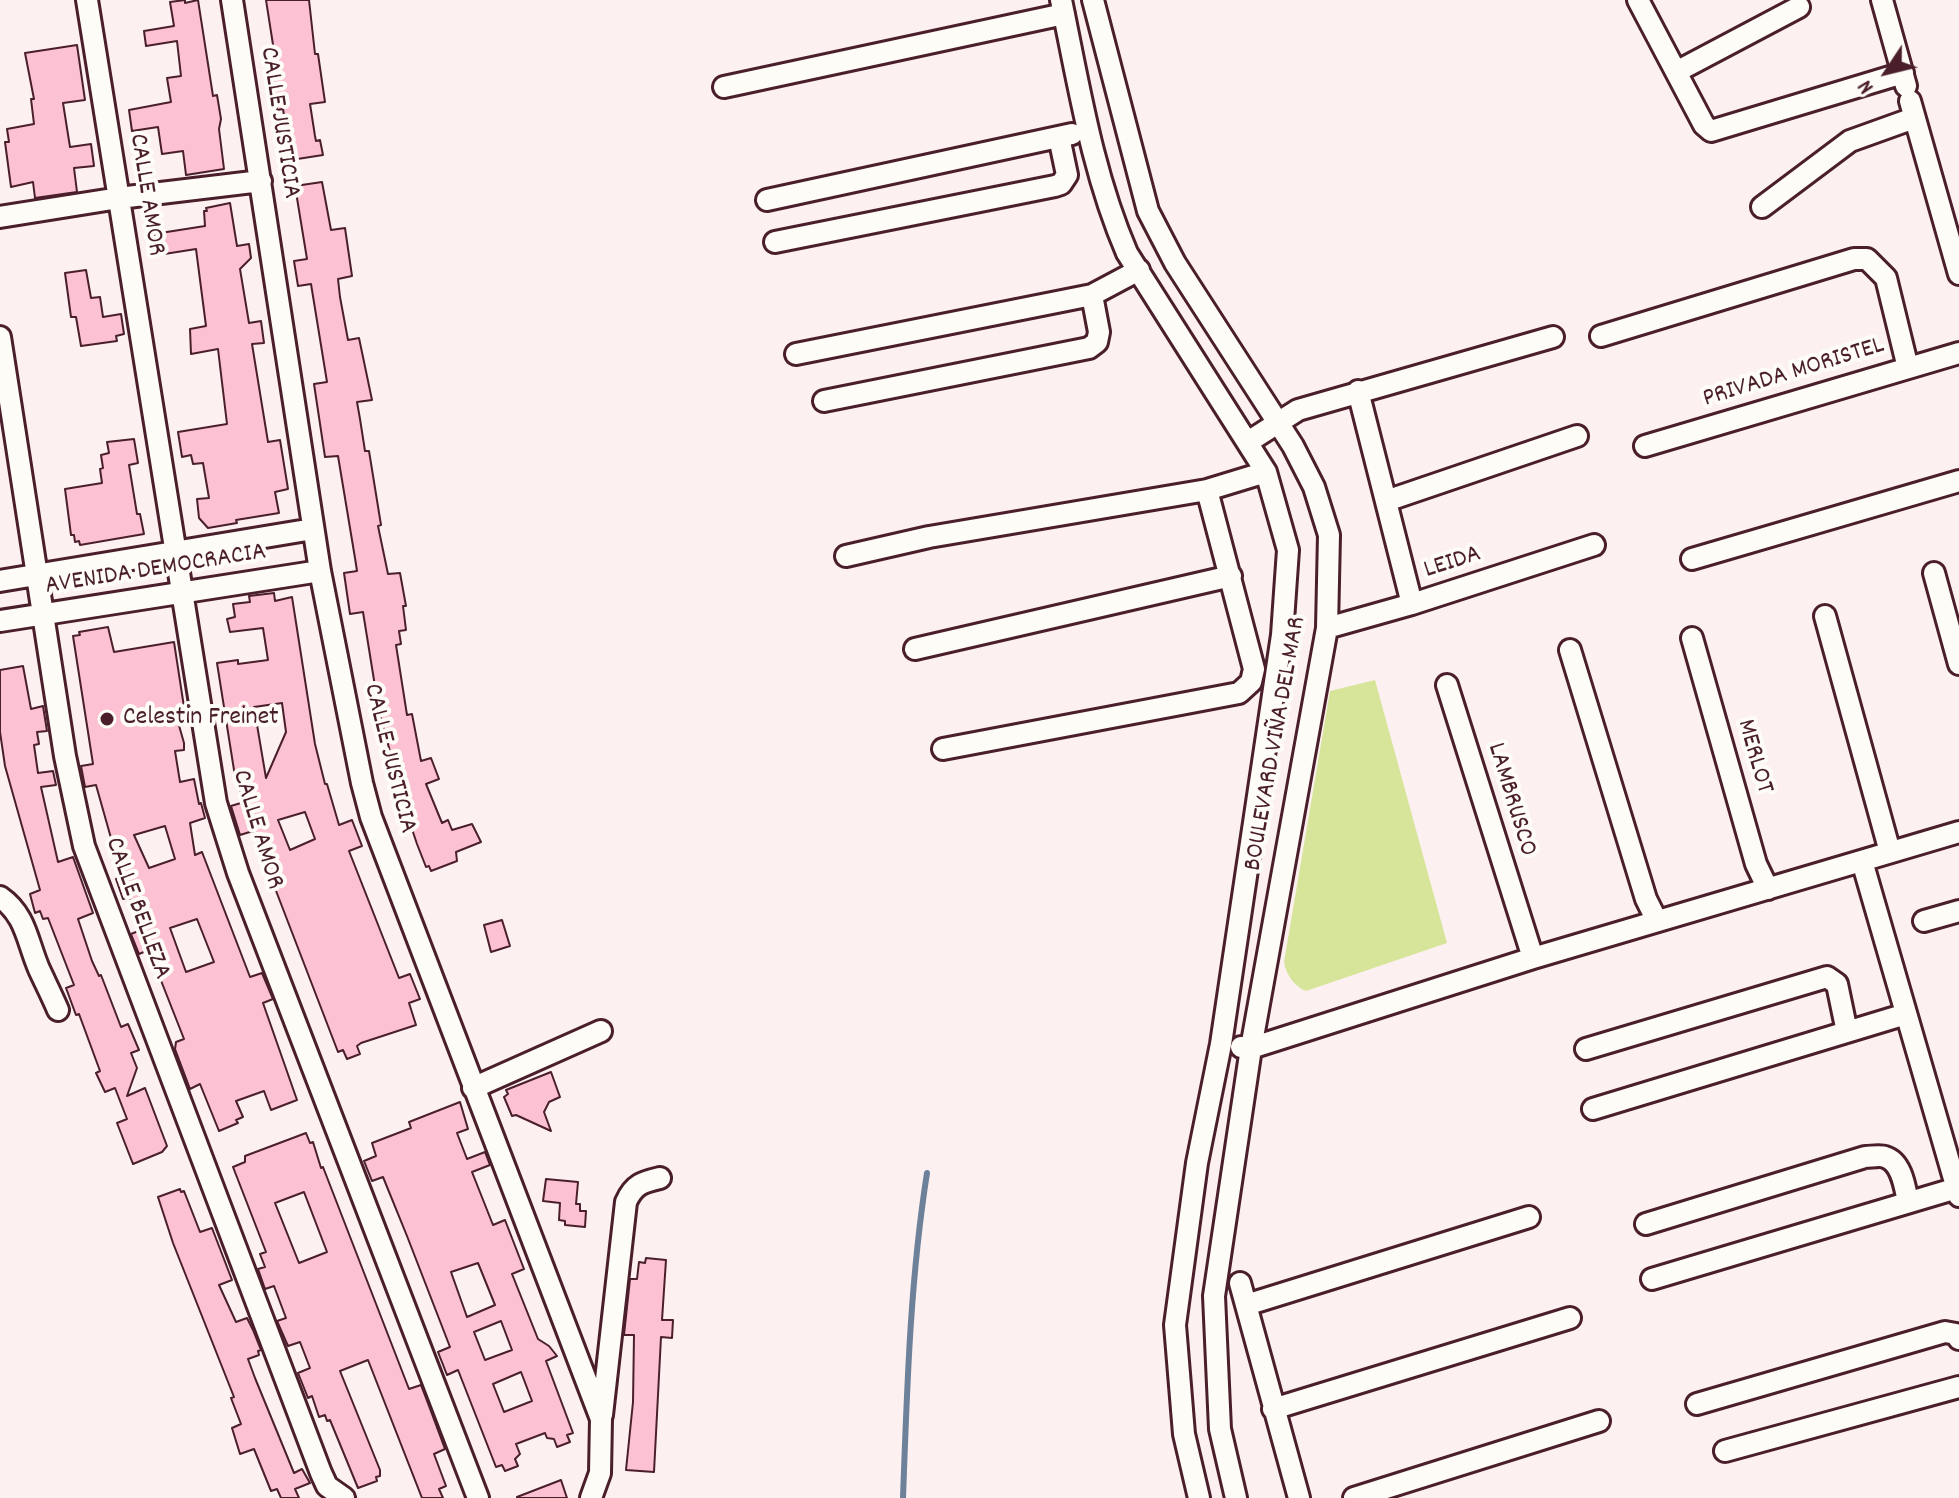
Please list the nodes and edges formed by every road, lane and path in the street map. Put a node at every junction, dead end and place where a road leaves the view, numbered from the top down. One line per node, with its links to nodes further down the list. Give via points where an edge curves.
1 (87, 0): 14 (street, CALLE AMOR)
2 (232, 0): 13 (street, CALLE JUSTICIA)
3 (1093, 0): 30 (street, BOULEVARD VIÑA DEL MAR, via 1148,211 1175,263)
4 (1638, 0): 8 (street)
5 (1882, 0): 10 (street)
6 (1062, 7): 9 (street); 11 (street, BOULEVARD VIÑA DEL MAR)
7 (1799, 7): 8 (street)
8 (1676, 72): 10 (street, via 1711,131)
9 (724, 87)
10 (1908, 95): 16 (street); 20 (street)
11 (1089, 131): 12 (street); 19 (street, BOULEVARD VIÑA DEL MAR, via 1113,221)
12 (1059, 137): 15 (street); 18 (street, via 1067,175 1061,184)
13 (261, 181): 14 (street); 38 (street, CALLE JUSTICIA)
14 (119, 198): 17 (street); 40 (street, CALLE AMOR)
15 (767, 200)
16 (1762, 207)
17 (0, 217)
18 (775, 242)
19 (1139, 270): 21 (street); 32 (street, BOULEVARD VIÑA DEL MAR)
20 (1959, 274)
21 (1092, 295): 26 (street); 29 (street, via 1099,332 1089,348)
22 (1601, 336): 27 (street, via 1867,259 1886,278)
23 (0, 337): 45 (street, CALLE BELLEZA)
24 (1553, 337): 28 (street)
25 (1959, 353): 27 (street, PRIVADA MORISTEL)
26 (796, 354)
27 (1908, 368): 33 (street, PRIVADA MORISTEL)
28 (1358, 391): 30 (street); 37 (street)
29 (824, 401)
30 (1278, 422): 32 (street); 53 (street, BOULEVARD VIÑA DEL MAR, via 1314,487 1329,535)
31 (1577, 436): 37 (street)
32 (1248, 442): 34 (street, BOULEVARD VIÑA DEL MAR)
33 (1645, 446)
34 (1266, 472): 36 (street); 73 (street, BOULEVARD VIÑA DEL MAR, via 1288,550 1282,635)
35 (1959, 481): 42 (street)
36 (1207, 490): 41 (street); 46 (street)
37 (1386, 501): 49 (street)
38 (313, 529): 40 (street, AVENIDA DEMOCRACIA); 43 (street, CALLE JUSTICIA)
39 (1594, 545): 49 (street, LEIDA)
40 (175, 552): 45 (street, AVENIDA DEMOCRACIA); 48 (street, CALLE AMOR)
41 (846, 556)
42 (1692, 559)
43 (320, 571): 48 (street, AVENIDA DEMOCRACIA); 76 (street, CALLE JUSTICIA, via 371,817)
44 (1934, 573): 57 (street)
45 (39, 576): 47 (street, AVENIDA DEMOCRACIA); 50 (street, CALLE BELLEZA)
46 (1231, 576): 55 (street); 59 (street, via 1254,669 1251,682 1239,693)
47 (0, 581)
48 (180, 595): 50 (street, AVENIDA DEMOCRACIA); 95 (street, CALLE AMOR, via 216,803 229,845)
49 (1412, 604): 53 (street, LEIDA)
50 (44, 615): 52 (street, AVENIDA DEMOCRACIA); 94 (street, CALLE BELLEZA, via 84,846 321,1473 327,1486)
51 (1825, 616): 61 (street)
52 (0, 621)
53 (1327, 628): 74 (street, BOULEVARD VIÑA DEL MAR)
54 (1692, 638): 63 (street, MERLOT, via 1756,864)
55 (915, 649)
56 (1570, 650): 66 (street)
57 (1959, 664)
58 (1447, 685): 68 (street, LAMBRUSCO)
59 (943, 749)
60 (1959, 832): 61 (street)
61 (1890, 852): 62 (street)
62 (1862, 861): 63 (street); 70 (street)
63 (1768, 889): 66 (street)
64 (0, 897): 69 (street, via 20,917)
65 (1959, 911): 67 (street)
66 (1657, 921): 68 (street)
67 (1924, 921)
68 (1533, 958): 74 (street)
69 (58, 1010)
70 (1906, 1014): 72 (street); 79 (street)
71 (601, 1031): 76 (street)
72 (1847, 1032): 75 (street, via 1837,984 1827,977); 77 (street)
73 (1221, 1044): 74 (street); 97 (street, BOULEVARD VIÑA DEL MAR, via 1197,1163 1175,1325 1184,1434)
74 (1251, 1048): 98 (street, BOULEVARD VIÑA DEL MAR, via 1214,1296 1220,1429)
75 (1586, 1049)
76 (473, 1088): 91 (street, CALLE JUSTICIA)
77 (1593, 1109)
78 (660, 1178): 91 (street, via 640,1183 626,1202)
79 (1958, 1192): 80 (street)
80 (1908, 1202): 82 (street, via 1904,1179 1894,1163 1886,1157 1865,1157); 83 (street)
81 (1529, 1217): 85 (street)
82 (1646, 1224)
83 (1652, 1279)
84 (1240, 1283): 85 (street)
85 (1246, 1305): 90 (street)
86 (1570, 1318): 90 (street)
87 (1959, 1339): 89 (street, via 1945,1332)
88 (1959, 1387): 93 (street)
89 (1697, 1404)
90 (1273, 1409): 99 (street)
91 (601, 1419): 96 (street, CALLE JUSTICIA, via 600,1473)
92 (1599, 1421): 100 (street)
93 (1725, 1451)
94 (344, 1498)
95 (478, 1498)
96 (591, 1498)
97 (1199, 1498)
98 (1236, 1498)
99 (1299, 1498)
100 (1354, 1498)

